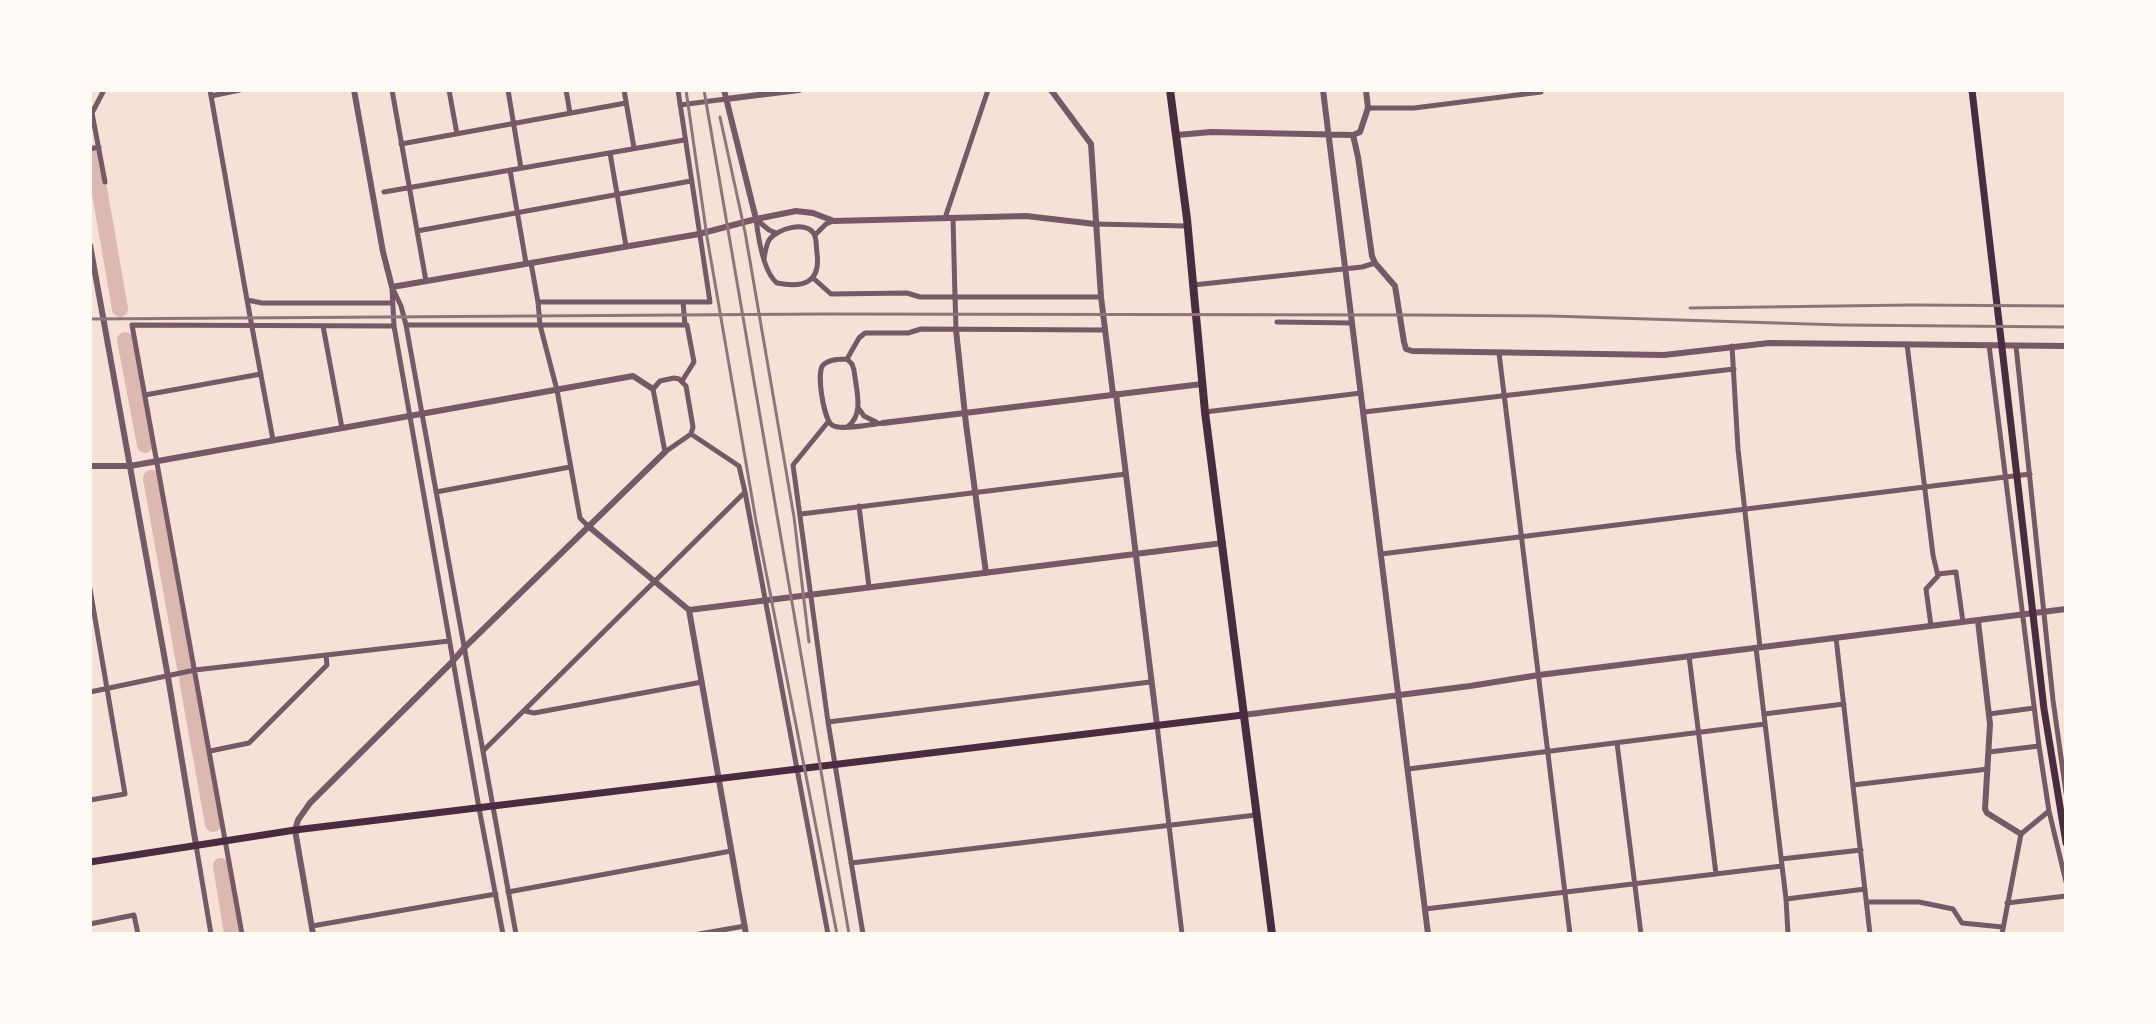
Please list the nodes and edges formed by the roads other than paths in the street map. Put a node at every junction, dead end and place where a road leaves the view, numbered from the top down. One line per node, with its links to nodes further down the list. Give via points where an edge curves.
1 (104, 90): 32 (street, via 92,113)
2 (240, 90): 19 (street)
3 (354, 90): 62 (street)
4 (392, 90): 31 (street)
5 (449, 90): 26 (street)
6 (508, 90): 25 (street)
7 (566, 90): 24 (street)
8 (624, 90): 21 (street)
9 (678, 90): 22 (street)
10 (724, 90): 20 (street)
11 (799, 90): 20 (street)
12 (988, 90): 44 (street)
13 (1051, 90): 47 (street, via 1091,144)
14 (1170, 90): 28 (main road)
15 (1323, 90): 27 (street)
16 (1366, 90): 23 (street)
17 (1541, 90): 23 (street, via 1414,108)
18 (1972, 90): 190 (main road, via 2044,709)
19 (210, 93): 66 (street)
20 (726, 99): 22 (street); 45 (street)
21 (626, 103): 24 (street); 33 (street)
22 (680, 105): 30 (street)
23 (1368, 108): 29 (street, via 1360,132)
24 (570, 113): 25 (street)
25 (514, 123): 26 (street); 36 (street)
26 (457, 134): 31 (street)
27 (1328, 134): 28 (street); 29 (street); 58 (street)
28 (1177, 135): 48 (main road)
29 (1353, 135): 57 (street)
30 (684, 140): 33 (street); 38 (street)
31 (401, 144): 40 (street)
32 (99, 147): 34 (street); 39 (street)
33 (634, 148): 35 (street)
34 (90, 149)
35 (610, 153): 36 (street); 42 (street)
36 (521, 168): 37 (street)
37 (510, 170): 40 (street); 43 (street)
38 (691, 181): 42 (street); 51 (street)
39 (105, 182)
40 (409, 188): 41 (street); 49 (street)
41 (384, 192)
42 (617, 195): 43 (street); 54 (street)
43 (517, 213): 49 (street); 56 (street)
44 (949, 218): 46 (street); 47 (street, via 1026,216); 64 (street)
45 (756, 219): 46 (street, via 801,211); 50 (street); 51 (street); 55 (street)
46 (834, 221): 52 (street)
47 (1095, 224): 48 (street); 65 (street)
48 (1187, 226): 61 (main road)
49 (417, 231): 60 (street)
50 (776, 233): 52 (street, via 801,228); 55 (street)
51 (699, 234): 54 (street); 68 (street, via 710,302)
52 (815, 235): 59 (street, via 818,264)
53 (90, 245): 63 (street)
54 (626, 246): 56 (street)
55 (764, 259): 59 (street, via 777,283 803,284)
56 (528, 263): 60 (street); 67 (street)
57 (1375, 263): 58 (street); 85 (street, via 1395,286 1406,349)
58 (1344, 268): 61 (street); 71 (street)
59 (813, 278): 64 (street, via 831,294)
60 (426, 281): 62 (street)
61 (1193, 285): 90 (main road)
62 (392, 287): 69 (street); 72 (street)
63 (94, 290): 112 (street)
64 (955, 297): 65 (street); 78 (street)
65 (1101, 297): 79 (street)
66 (247, 300): 69 (street); 75 (street)
67 (538, 302): 68 (street); 73 (street)
68 (683, 302): 74 (street)
69 (392, 303): 77 (street)
70 (1277, 322): 71 (street)
71 (1352, 323): 93 (street)
72 (406, 325): 73 (street); 101 (street)
73 (540, 325): 74 (street); 92 (street)
74 (685, 325): 89 (street, via 694,362)
75 (252, 326): 76 (street); 88 (street); 95 (street, via 132,325)
76 (323, 326): 77 (street); 106 (street)
77 (394, 326): 102 (street)
78 (956, 330): 79 (street); 86 (street, via 865,333); 98 (street)
79 (1104, 330): 94 (street)
80 (1907, 344): 81 (street); 82 (street); 117 (street)
81 (1989, 345): 83 (street); 116 (street)
82 (1732, 346): 85 (street, via 1664,355); 87 (street)
83 (2016, 346): 84 (street); 115 (street)
84 (2066, 346)
85 (1499, 353): 96 (street)
86 (847, 359): 97 (street, via 854,370); 103 (street, via 829,361 819,372)
87 (1734, 369): 96 (street); 122 (street)
88 (261, 374): 95 (street); 108 (street)
89 (682, 381): 91 (street, via 660,381); 107 (street)
90 (1202, 384): 94 (street); 99 (main road)
91 (653, 389): 92 (street, via 633,376); 109 (street)
92 (557, 390): 101 (street); 113 (street)
93 (1361, 393): 99 (street); 100 (street)
94 (1114, 394): 98 (street); 114 (street)
95 (145, 395): 110 (street)
96 (1504, 396): 100 (street); 125 (street)
97 (859, 408): 104 (street, via 868,419); 105 (street)
98 (966, 412): 104 (street); 120 (street)
99 (1205, 412): 126 (main road)
100 (1364, 412): 128 (street)
101 (422, 414): 102 (street); 118 (street)
102 (410, 417): 106 (street); 144 (street)
103 (828, 422): 105 (street); 123 (street, via 793,465)
104 (883, 423): 105 (street)
105 (847, 427)
106 (342, 428): 108 (street)
107 (691, 434): 109 (street); 119 (street, via 739,466)
108 (273, 440): 110 (street)
109 (665, 452): 124 (street)
110 (158, 462): 112 (street); 150 (street)
111 (90, 466): 112 (street)
112 (130, 466): 152 (street)
113 (570, 467): 118 (street); 124 (street, via 580,518)
114 (1126, 474): 120 (street); 127 (street)
115 (2030, 474): 116 (street); 138 (street)
116 (2006, 477): 117 (street); 139 (street)
117 (1924, 487): 122 (street); 130 (street)
118 (436, 492): 145 (street)
119 (745, 492): 131 (street); 135 (street)
120 (976, 492): 121 (street); 129 (street)
121 (859, 506): 123 (street); 132 (street)
122 (1743, 509): 125 (street); 146 (street)
123 (801, 514): 134 (street)
124 (588, 526): 131 (street); 145 (street)
125 (1522, 536): 128 (street); 151 (street)
126 (1223, 543): 127 (street); 163 (main road)
127 (1135, 554): 129 (street); 154 (street)
128 (1381, 554): 157 (street)
129 (986, 573): 132 (street)
130 (1938, 574): 141 (street, via 1956,572); 142 (street, via 1926,589)
131 (655, 582): 137 (street); 160 (street)
132 (869, 587): 134 (street)
133 (90, 589): 155 (street)
134 (812, 594): 135 (street); 164 (street)
135 (765, 599): 137 (street); 176 (street)
136 (2066, 609): 138 (street)
137 (689, 610): 153 (street)
138 (2045, 611): 139 (street); 174 (street)
139 (2022, 614): 140 (street); 159 (street)
140 (1978, 621): 141 (street); 162 (street)
141 (1963, 622): 142 (street)
142 (1931, 626): 143 (street)
143 (1836, 638): 146 (street); 158 (street)
144 (449, 641): 147 (street); 149 (street)
145 (464, 648): 149 (street); 171 (street)
146 (1758, 648): 148 (street); 161 (street)
147 (326, 655): 150 (street); 170 (street, via 327,665 249,743)
148 (1689, 656): 151 (street); 167 (street)
149 (453, 661): 184 (street); 188 (street, via 310,803)
150 (195, 670): 152 (street); 170 (street)
151 (1539, 675): 157 (street); 172 (street)
152 (168, 677): 155 (street); 192 (street)
153 (702, 682): 160 (street); 179 (street)
154 (1150, 682): 164 (street); 166 (street)
155 (108, 689): 156 (street); 182 (street, via 125,794)
156 (90, 692)
157 (1398, 695): 163 (street); 177 (street)
158 (1844, 704): 161 (street); 180 (street)
159 (2034, 708): 162 (street); 169 (street)
160 (525, 711): 171 (street)
161 (1764, 714): 165 (street)
162 (1989, 714): 173 (street)
163 (1243, 715): 166 (main road); 186 (main road)
164 (828, 722): 175 (street)
165 (1765, 724): 167 (street); 197 (street)
166 (1157, 725): 175 (main road); 187 (street)
167 (1699, 733): 168 (street); 198 (street)
168 (1617, 743): 172 (street); 200 (street)
169 (2039, 746): 173 (street); 185 (street)
170 (210, 751): 191 (street)
171 (484, 751): 183 (street)
172 (1548, 751): 177 (street); 203 (street)
173 (1989, 752): 178 (street)
174 (2063, 759): 181 (street)
175 (836, 764): 176 (main road); 196 (street)
176 (797, 769): 179 (main road); 220 (street)
177 (1408, 769): 209 (street)
178 (1988, 769): 180 (street); 189 (street, via 1987,813)
179 (719, 778): 183 (main road); 194 (street)
180 (1853, 785): 193 (street)
181 (2066, 793)
182 (90, 800)
183 (493, 806): 184 (main road); 202 (street)
184 (479, 808): 188 (main road); 204 (street)
185 (2049, 811): 189 (street); 199 (street)
186 (1256, 815): 187 (street); 223 (main road)
187 (1169, 825): 196 (street); 222 (street)
188 (295, 830): 191 (main road); 211 (street)
189 (2021, 834): 208 (street)
190 (2065, 839)
191 (225, 841): 192 (main road); 216 (street)
192 (196, 845): 195 (main road); 215 (street)
193 (1861, 850): 197 (street); 201 (street)
194 (731, 851): 202 (street); 212 (street)
195 (90, 862)
196 (851, 863): 221 (street)
197 (1781, 863): 198 (street); 206 (street)
198 (1716, 874): 200 (street)
199 (2066, 882)
200 (1635, 884): 203 (street); 226 (street)
201 (1865, 889): 206 (street); 207 (street)
202 (508, 892): 218 (street)
203 (1565, 892): 209 (street); 225 (street)
204 (496, 894): 211 (street); 217 (street)
205 (2066, 896): 208 (street)
206 (1786, 899): 227 (street)
207 (1867, 902): 213 (street, via 1919,902 1953,909 1962,923); 228 (street)
208 (2007, 903): 213 (street)
209 (1425, 909): 224 (street)
210 (90, 924): 214 (street, via 134,915)
211 (312, 930)
212 (745, 930): 219 (street)
213 (2002, 930)
214 (138, 934)
215 (211, 934)
216 (242, 934)
217 (503, 934)
218 (516, 934)
219 (699, 934)
220 (828, 934)
221 (863, 934)
222 (1182, 934)
223 (1272, 934)
224 (1428, 934)
225 (1570, 934)
226 (1641, 934)
227 (1788, 934)
228 (1870, 934)

